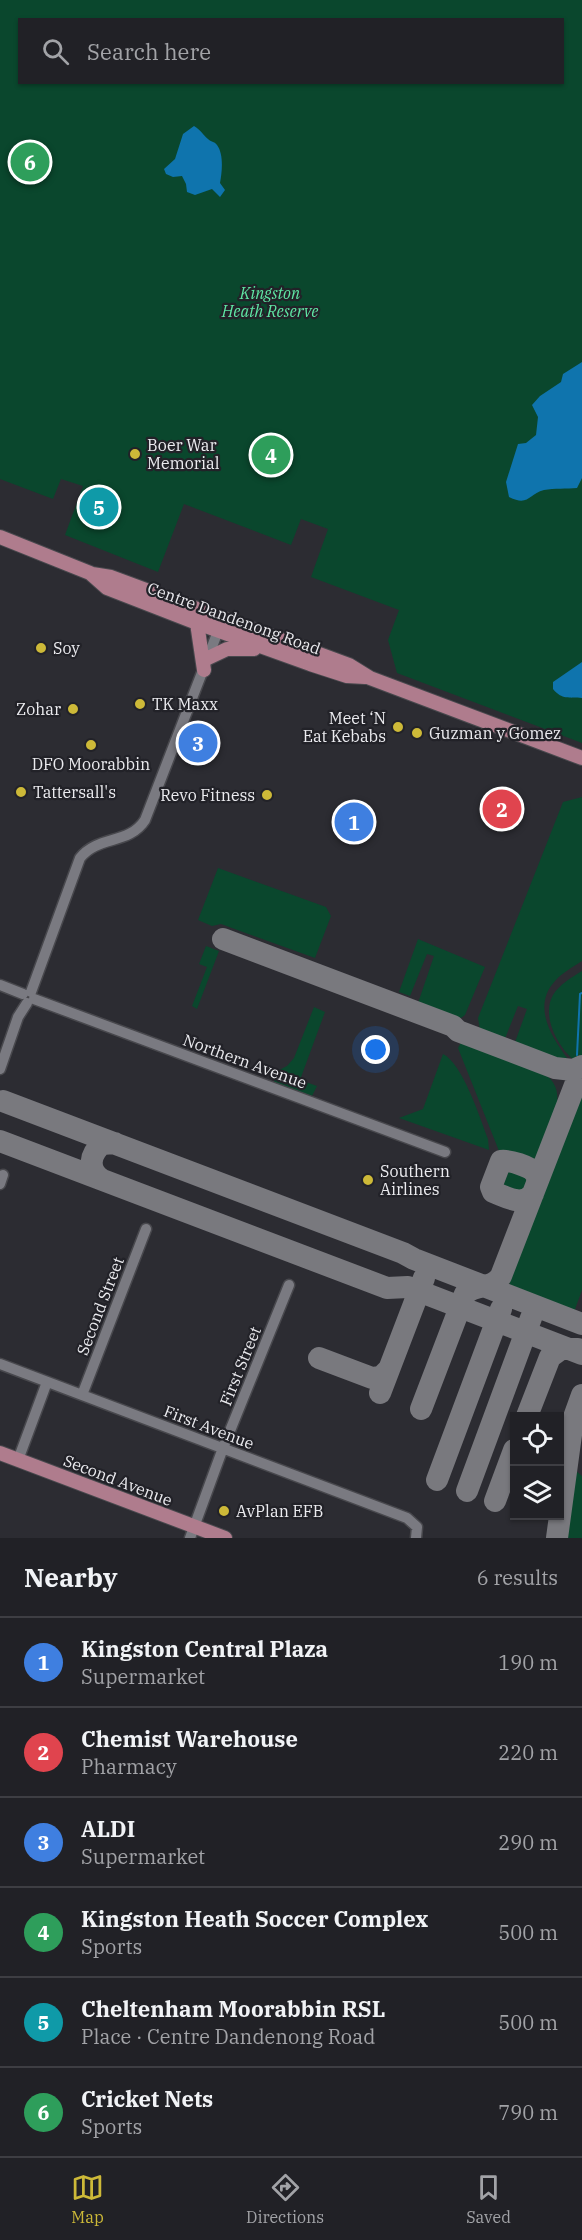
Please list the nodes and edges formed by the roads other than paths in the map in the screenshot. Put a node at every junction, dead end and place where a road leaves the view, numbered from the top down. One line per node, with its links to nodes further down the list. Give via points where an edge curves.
1 (0, 537): 2 (main road, Centre Dandenong Road)
2 (92, 574): 3 (main road, Centre Dandenong Road, via 107,588); 4 (main road, Centre Dandenong Road, via 111,577)
3 (197, 623): 4 (main road, Centre Dandenong Road); 6 (main road)
4 (220, 625): 5 (main road, Centre Dandenong Road); 6 (street); 7 (main road, Centre Dandenong Road, via 349,665)
5 (265, 649): 6 (main road, via 227,649); 7 (main road, Centre Dandenong Road, via 347,676)
6 (206, 664): 10 (street, via 143,824 130,836 95,845 78,862)
7 (370, 678): 8 (main road, Centre Dandenong Road)
8 (582, 758)
9 (0, 985): 10 (street, Northern Avenue)
10 (29, 997): 11 (street); 12 (street, Northern Avenue)
11 (0, 1069)
12 (445, 1152)
13 (146, 1229): 17 (street, Second Street)
14 (289, 1285): 18 (street, First Street)
15 (0, 1364): 16 (street, First Avenue)
16 (47, 1382): 17 (street, First Avenue); 20 (street)
17 (82, 1395): 18 (street, First Avenue)
18 (223, 1448): 21 (street, First Street); 23 (street, First Avenue, via 407,1518 417,1527)
19 (0, 1453): 20 (main road, Second Avenue)
20 (18, 1460): 21 (main road, Second Avenue)
21 (192, 1532): 22 (main road, Second Avenue)
22 (225, 1538)
23 (416, 1538)

